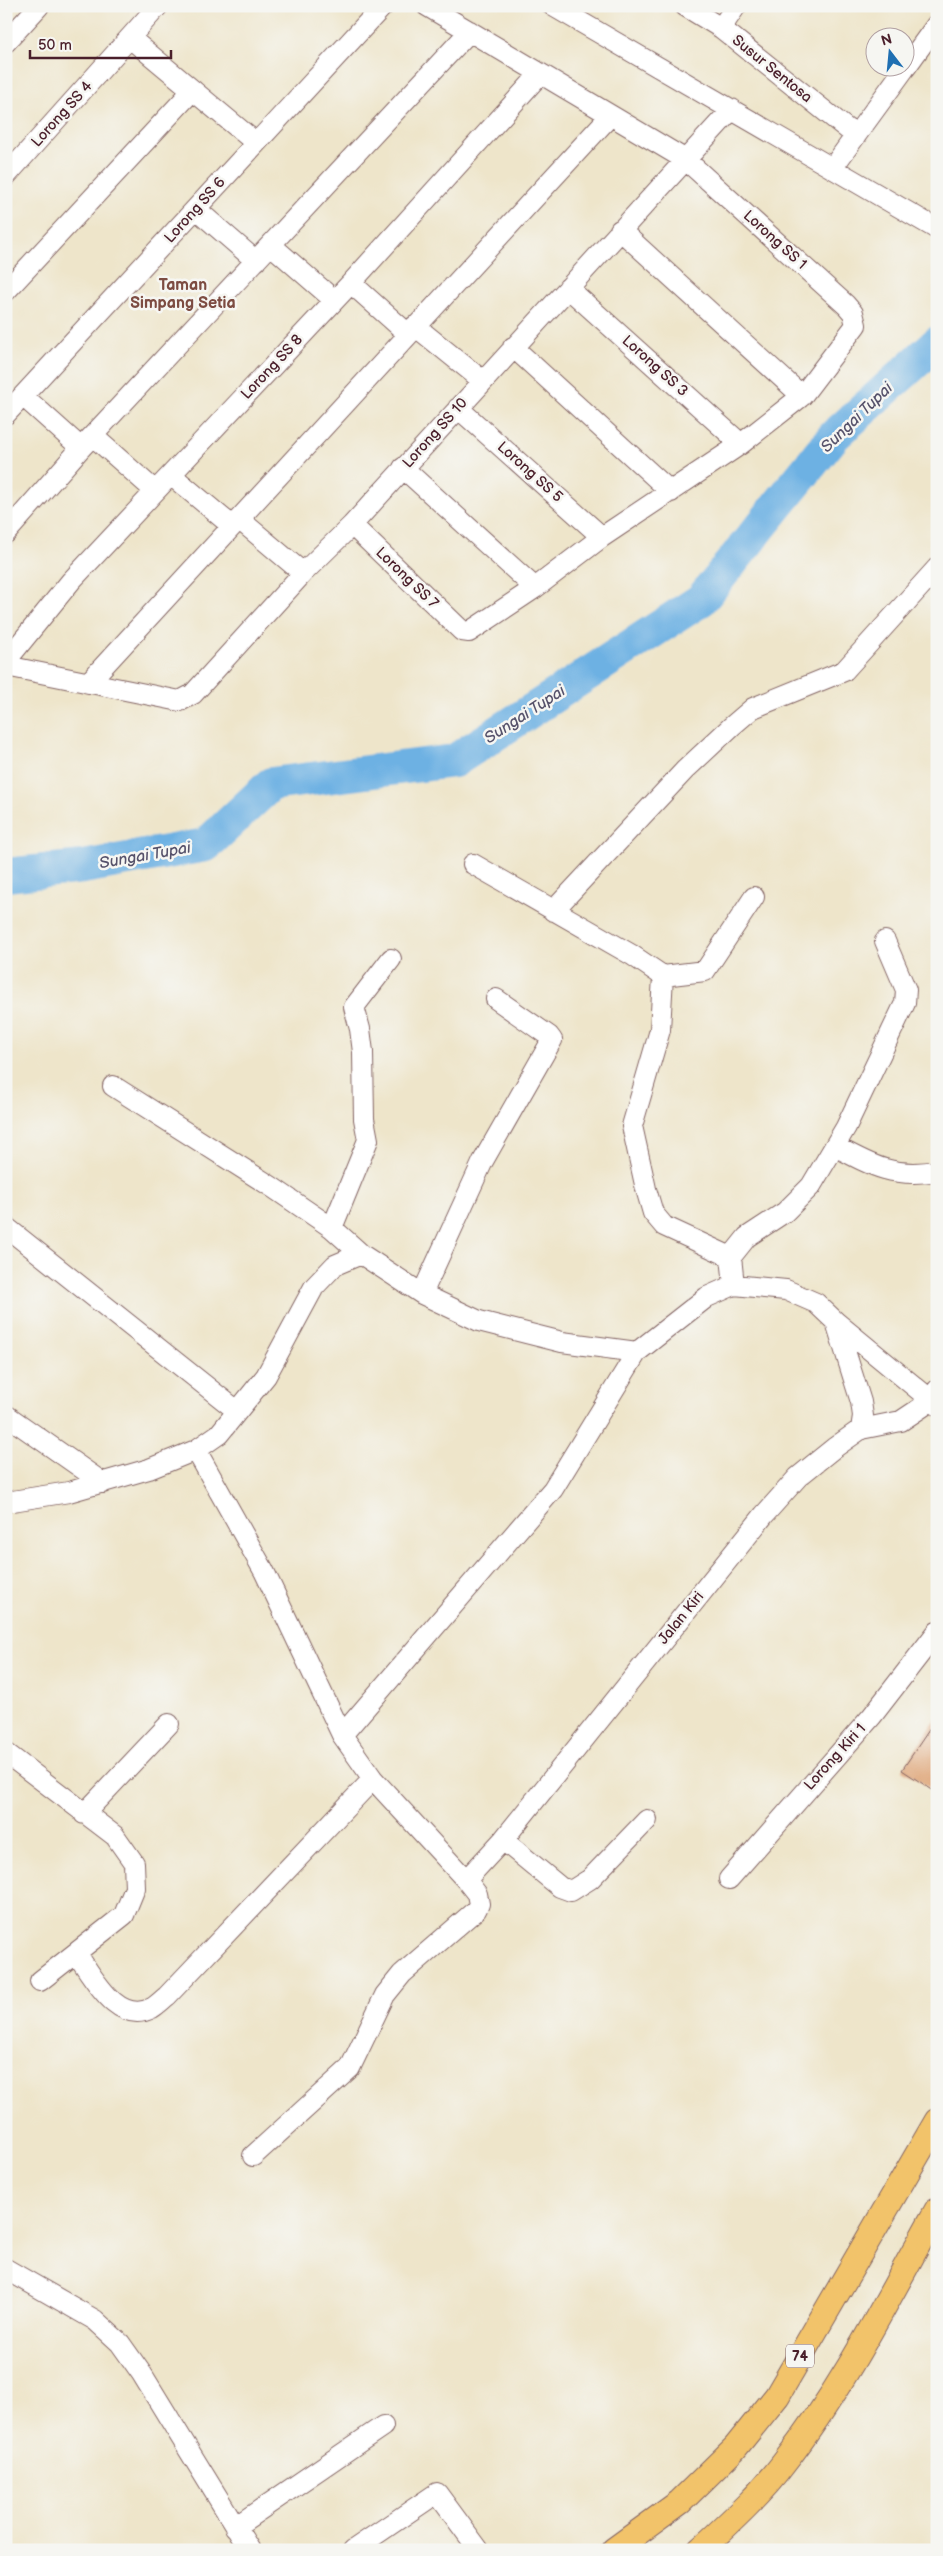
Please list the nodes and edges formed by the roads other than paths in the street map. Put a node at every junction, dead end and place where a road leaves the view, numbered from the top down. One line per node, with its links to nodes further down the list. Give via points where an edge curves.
1 (39, 6): 12 (street)
2 (158, 6): 11 (street, Lorong SS 4)
3 (383, 6): 20 (street, Lorong SS 6)
4 (427, 6): 10 (street, Lorong SS 1)
5 (553, 6): 17 (street)
6 (684, 6): 9 (street, Susur Sentosa)
7 (736, 6): 9 (street)
8 (937, 24): 13 (street)
9 (721, 28): 19 (street, Susur Sentosa)
10 (470, 31): 14 (street, Lorong SS 1); 27 (street)
11 (130, 38): 16 (street); 22 (street, Lorong SS 4)
12 (6, 42)
13 (916, 52)
14 (540, 74): 18 (street, Lorong SS 1); 29 (street, Lorong SS 8)
15 (897, 78): 19 (street)
16 (193, 90): 20 (street); 31 (street)
17 (732, 109): 21 (street, Lorong SS 10); 23 (street)
18 (610, 116): 21 (street, Lorong SS 1); 33 (street)
19 (856, 136): 23 (street)
20 (255, 142): 24 (street, Lorong SS 6)
21 (686, 160): 26 (street, Lorong SS 10); 37 (street, Lorong SS 1, via 853,313 856,325)
22 (10, 165)
23 (833, 167): 25 (street)
24 (196, 209): 28 (street); 36 (street, Lorong SS 6)
25 (937, 229)
26 (620, 230): 30 (street, Lorong SS 10); 37 (street)
27 (271, 245): 28 (street); 32 (street)
28 (256, 261): 40 (street)
29 (351, 283): 32 (street, Lorong SS 8); 33 (street)
30 (568, 288): 34 (street, Lorong SS 10); 41 (street, Lorong SS 3)
31 (6, 290)
32 (334, 300): 43 (street, Lorong SS 8)
33 (412, 330): 35 (street); 46 (street)
34 (513, 347): 35 (street, Lorong SS 10); 45 (street)
35 (483, 381): 38 (street, Lorong SS 10)
36 (22, 396): 39 (street, Lorong SS 6); 40 (street)
37 (802, 396): 41 (street)
38 (458, 408): 42 (street, Lorong SS 10); 49 (street, Lorong SS 5)
39 (6, 414)
40 (87, 442): 44 (street); 48 (street)
41 (741, 444): 45 (street)
42 (403, 468): 47 (street, Lorong SS 10); 52 (street)
43 (171, 475): 44 (street, Lorong SS 8); 46 (street)
44 (155, 491): 53 (street, Lorong SS 8, via 71,581)
45 (671, 492): 49 (street)
46 (235, 523): 51 (street); 55 (street)
47 (352, 525): 51 (street, Lorong SS 10); 52 (street, Lorong SS 7, via 462,631 476,629)
48 (6, 533)
49 (602, 537): 52 (street)
50 (937, 568): 58 (street, via 844,671 753,708 732,726 685,770)
51 (303, 573): 55 (street, Lorong SS 10, via 193,694 180,701)
52 (535, 588)
53 (6, 661)
54 (6, 666): 55 (street)
55 (88, 683)
56 (473, 864): 58 (street)
57 (754, 897): 61 (street, via 705,971)
58 (553, 911): 61 (street)
59 (885, 941): 64 (street, via 906,990 905,1003)
60 (391, 959): 67 (street, via 354,1007 364,1052 364,1119 368,1140)
61 (663, 976): 69 (street, via 660,1030 632,1126 644,1181 653,1213 664,1226)
62 (496, 998): 71 (street, via 552,1040 482,1161)
63 (113, 1086): 67 (street)
64 (835, 1146): 65 (street, via 877,1168 921,1174); 69 (street, via 812,1186 785,1212 747,1237)
65 (937, 1171)
66 (6, 1227): 75 (street)
67 (332, 1228): 68 (street)
68 (361, 1254): 71 (street); 75 (street, via 335,1265 314,1287 266,1376)
69 (730, 1257): 70 (street)
70 (734, 1285): 72 (street, via 786,1290 816,1304); 73 (street, via 707,1296)
71 (422, 1294): 73 (street, via 479,1321 562,1342)
72 (836, 1322): 74 (street); 77 (street, via 861,1402 863,1416)
73 (637, 1352): 83 (street, via 553,1489)
74 (935, 1398): 77 (street, Jalan Kiri, via 901,1421)
75 (236, 1410): 78 (street, via 219,1434)
76 (6, 1415): 79 (street)
77 (860, 1429): 88 (street, Jalan Kiri, via 792,1484)
78 (196, 1450): 79 (street); 83 (street, via 264,1571)
79 (103, 1483): 80 (street)
80 (6, 1502)
81 (937, 1632): 89 (street, Lorong Kiri 1, via 872,1716)
82 (169, 1724): 86 (street)
83 (342, 1735): 85 (street)
84 (6, 1752): 86 (street)
85 (373, 1779): 90 (street); 91 (street, via 152,2008 132,2013 116,2006)
86 (84, 1814): 91 (street, via 115,1836 134,1863 135,1888 124,1914)
87 (647, 1820): 88 (street, via 590,1879 571,1891 560,1887)
88 (503, 1840): 90 (street, Jalan Kiri)
89 (729, 1879)
90 (466, 1880): 94 (street, via 477,1894 479,1904 476,1910 402,1974 385,1996 350,2068)
91 (76, 1953): 92 (street)
92 (40, 1981)
93 (937, 2121): 102 (main road, 74, via 777,2396 735,2448 680,2502)
94 (253, 2156)
95 (937, 2210): 103 (main road, via 834,2394 784,2464)
96 (6, 2269): 98 (street, via 95,2320 120,2343)
97 (382, 2426): 98 (street)
98 (235, 2526): 99 (street)
99 (250, 2550)
100 (353, 2550): 101 (street, via 437,2493)
101 (479, 2550)
102 (614, 2550)
103 (700, 2550)

